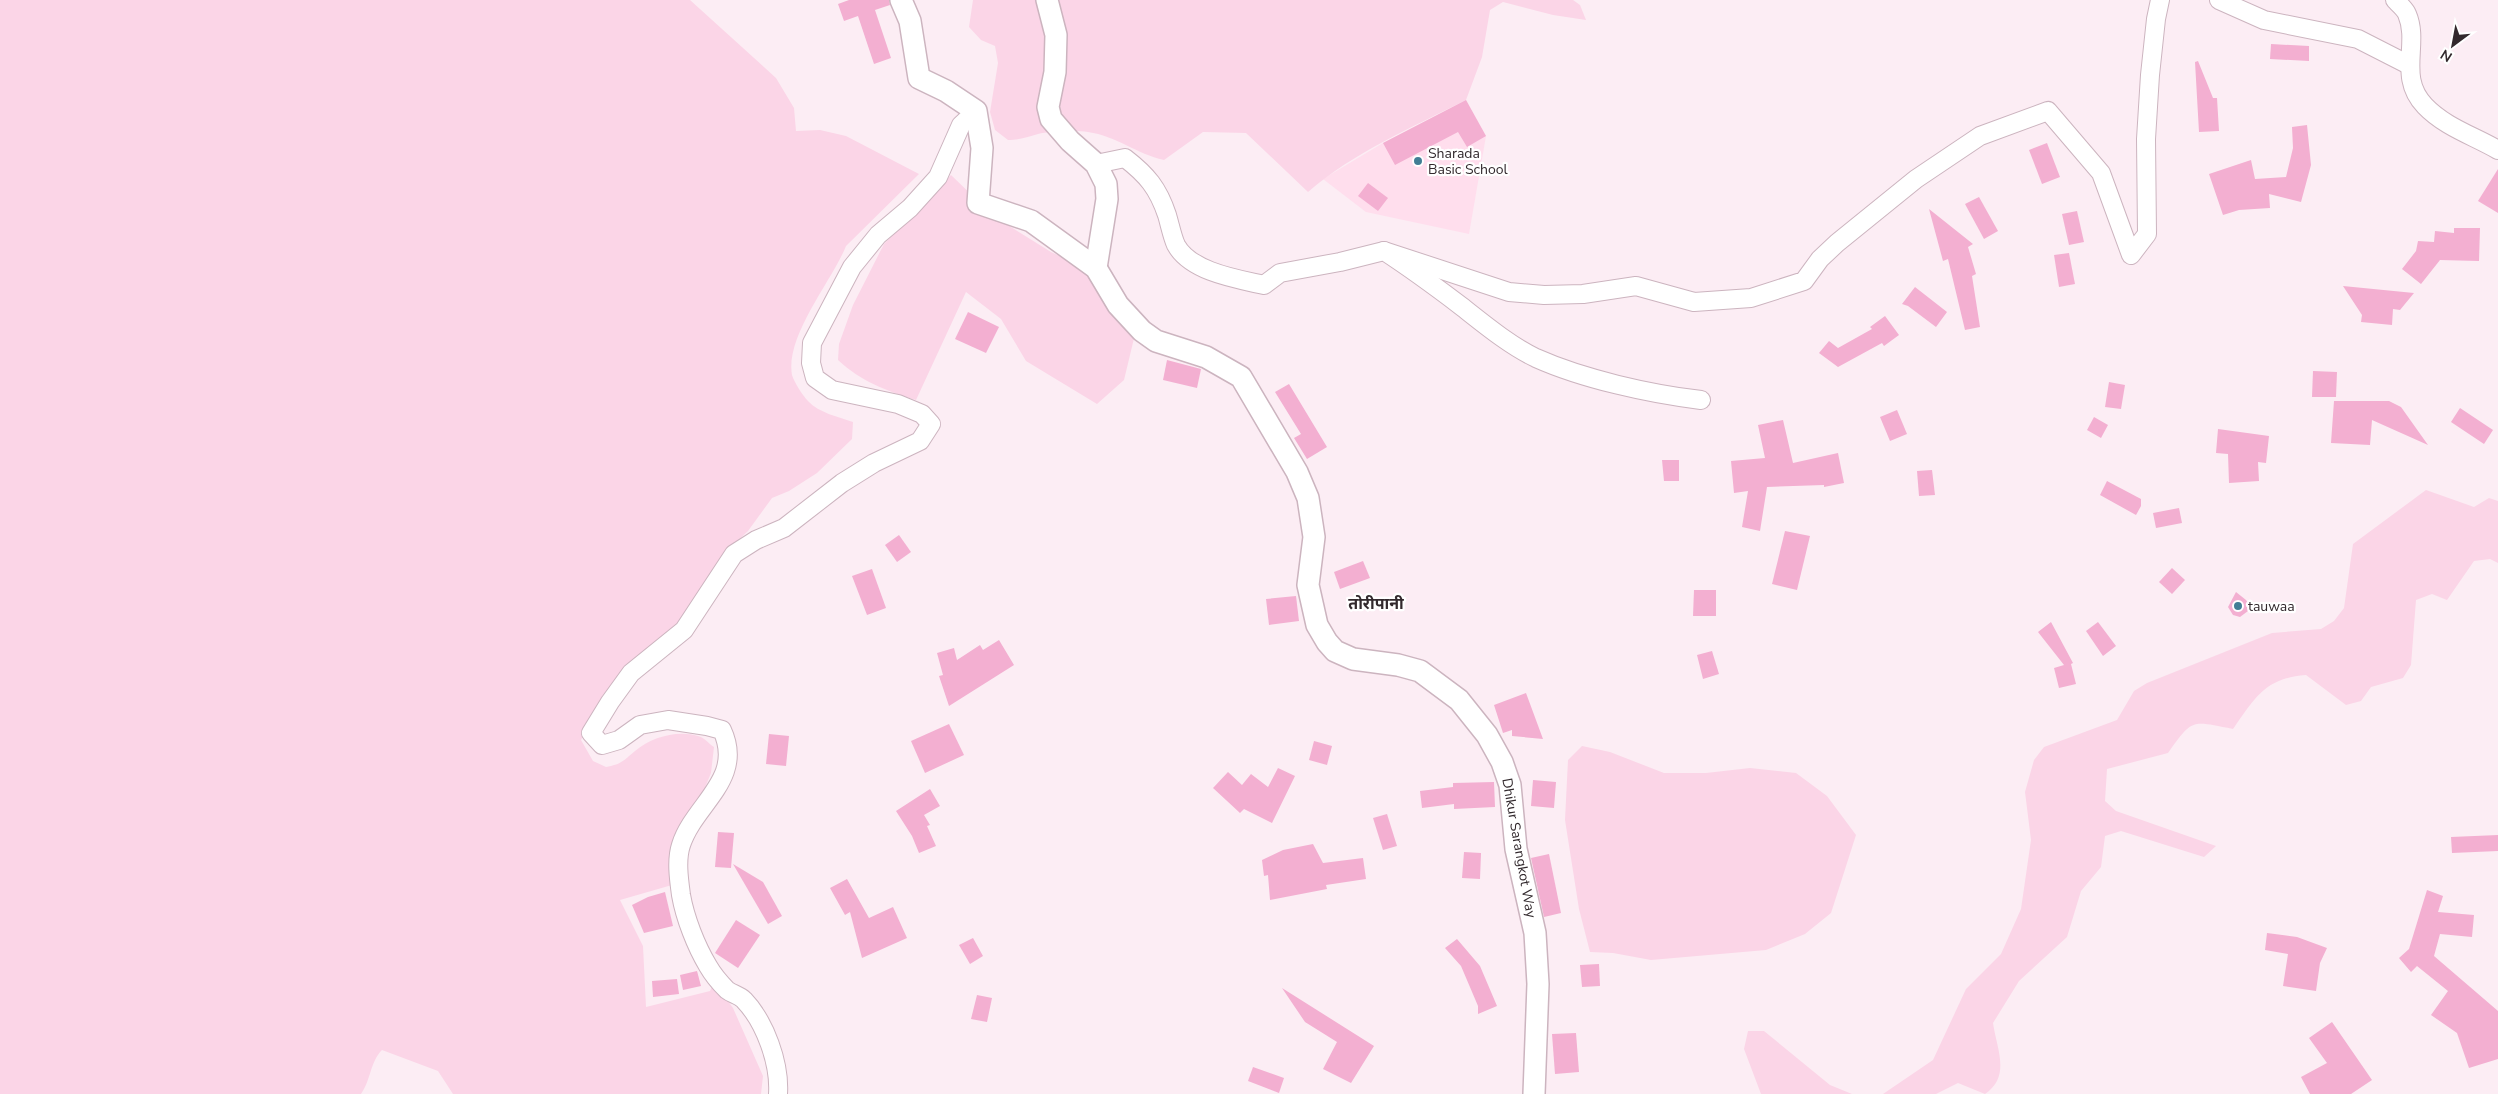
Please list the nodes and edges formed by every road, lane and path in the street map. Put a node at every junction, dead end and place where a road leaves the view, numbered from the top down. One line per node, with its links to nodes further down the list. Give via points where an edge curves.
1 (901, 0): 7 (street, via 910,21 919,78)
2 (1047, 0): 9 (street, via 1056,36 1055,72 1048,107 1051,119)
3 (2160, 0): 10 (street, via 2148,121 2147,234 2131,255 2100,173 2048,111 1980,136 1916,179 1844,237 1820,259 1804,281 1752,298 1694,302 1636,286 1583,294 1509,292)
4 (2219, 0): 6 (street, via 2264,20 2358,39)
5 (2395, 0): 6 (street, via 2407,12 2411,24)
6 (2409, 64): 8 (street, via 2412,82 2424,106 2449,124)
7 (976, 111): 11 (street, via 982,148 978,203 1032,221); 13 (street, via 961,125 938,177 910,208 878,235 852,267 812,342 811,363 816,378 832,390 898,404 922,414 931,424 920,441 874,463 842,483 784,528 734,554 684,630 631,673 591,733 602,745 619,740 640,725 668,720 722,730 730,745 720,784 691,823 680,847 681,897 708,967 727,989 743,999 763,1028 779,1078)
8 (2498, 150)
9 (1096, 164): 10 (street, via 1125,158 1146,174 1161,199 1177,246 1197,265 1221,275 1264,285 1280,273); 11 (street, via 1106,184 1107,199)
10 (1384, 250): 12 (street, via 1489,328 1535,357 1575,373 1674,397)
11 (1096, 268): 14 (street, Dhikur Sarangkot Way, via 1118,305 1142,332 1229,369 1241,377 1252,393 1297,472 1308,498 1314,537 1308,585 1318,625 1326,642 1353,659 1420,671 1438,683 1470,714 1502,762 1510,785 1516,849 1535,933 1538,984)
12 (1701, 400)
13 (778, 1094)
14 (1534, 1094)

